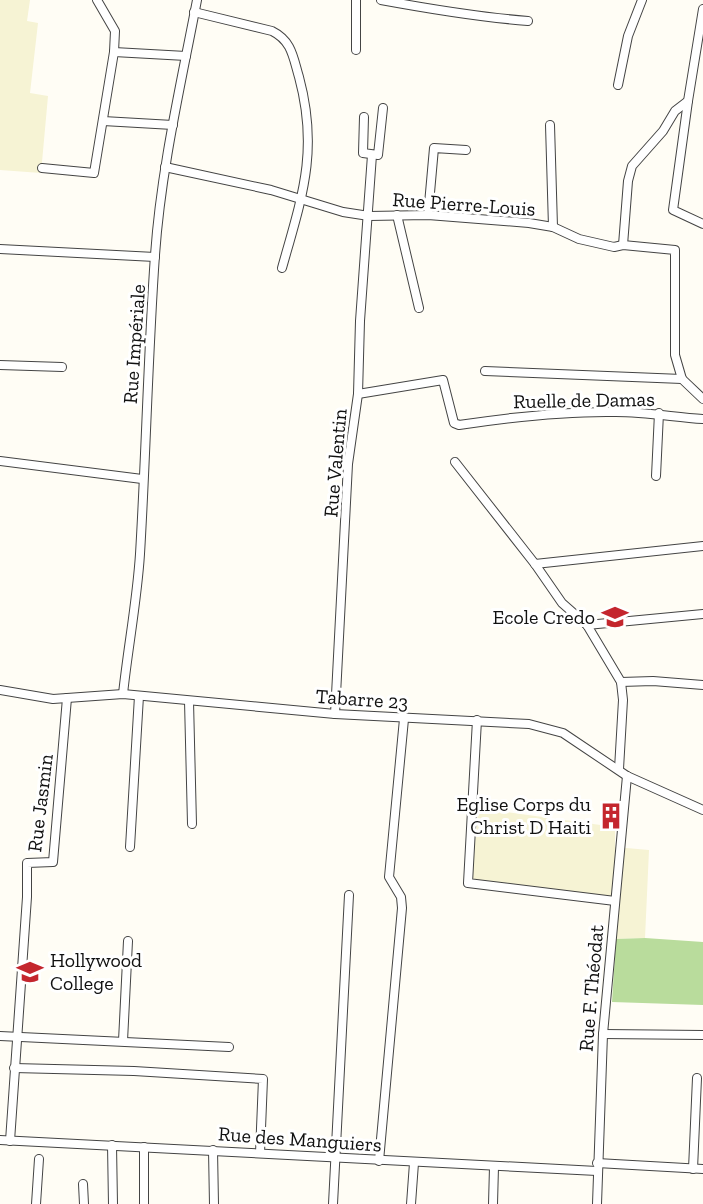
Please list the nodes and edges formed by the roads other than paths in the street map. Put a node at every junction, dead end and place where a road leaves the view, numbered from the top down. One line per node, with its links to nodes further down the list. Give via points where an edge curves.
1 (97, 0): 10 (street, via 115,31)
2 (196, 0): 7 (street, Rue Impériale)
3 (356, 0): 9 (street)
4 (381, 0): 8 (street, via 463,15)
5 (642, 0): 12 (street, via 628,36)
6 (703, 9): 13 (street)
7 (194, 12): 11 (street, Rue Impériale); 23 (street, via 272,32 284,37 291,47 308,110 309,147)
8 (528, 21)
9 (356, 50)
10 (114, 52): 11 (street); 16 (street)
11 (186, 56): 17 (street, Rue Impériale)
12 (618, 85)
13 (688, 101): 27 (street, via 673,210); 29 (street, via 675,111 632,166)
14 (383, 108): 20 (street, via 380,153)
15 (364, 117): 20 (street, via 363,153)
16 (104, 121): 17 (street); 22 (street, via 93,174)
17 (173, 125): 21 (street, Rue Impériale)
18 (550, 125): 28 (street)
19 (466, 150): 25 (street, via 434,148)
20 (372, 155): 26 (street, Rue Valentin)
21 (165, 167): 23 (street, Rue Pierre-Louis); 31 (street, Rue Impériale)
22 (42, 168)
23 (301, 199): 26 (street, Rue Pierre-Louis); 32 (street)
24 (397, 215): 25 (street, Rue Pierre-Louis); 26 (street, Rue Pierre-Louis); 33 (street)
25 (428, 215): 28 (street, Rue Pierre-Louis)
26 (369, 216): 38 (street, Rue Valentin)
27 (703, 224)
28 (554, 227): 29 (street, Rue Pierre-Louis, via 579,239 614,247)
29 (623, 244): 37 (street, Rue Pierre-Louis, via 675,250 675,355)
30 (0, 249): 31 (street)
31 (155, 257): 45 (street, Rue Impériale)
32 (282, 268)
33 (418, 308)
34 (0, 365): 35 (street)
35 (62, 367)
36 (485, 371): 37 (street)
37 (682, 379): 39 (street)
38 (358, 394): 40 (street, Ruelle de Damas, via 443,380 454,423 459,425 531,414); 57 (street, Rue Valentin, via 348,464)
39 (703, 399)
40 (658, 413): 41 (street, Ruelle de Damas); 44 (street)
41 (703, 419)
42 (0, 461): 45 (street)
43 (455, 462): 47 (street)
44 (656, 476)
45 (142, 478): 53 (street, Rue Impériale, via 140,556)
46 (703, 546): 47 (street)
47 (535, 564): 49 (street, via 562,603)
48 (703, 614): 49 (street)
49 (587, 625): 50 (street)
50 (621, 682): 51 (street); 60 (street)
51 (703, 685)
52 (0, 690): 55 (street, Tabarre 23)
53 (123, 694): 54 (street, Tabarre 23); 55 (street, Tabarre 23)
54 (139, 696): 56 (street, Tabarre 23); 64 (street)
55 (67, 698): 71 (street, Rue Jasmin, via 53,862 27,863)
56 (189, 701): 57 (street, Tabarre 23); 63 (street)
57 (335, 714): 58 (street, Tabarre 23)
58 (404, 719): 59 (street, Tabarre 23); 84 (street, via 389,876 401,897 402,908)
59 (477, 720): 60 (street, Tabarre 23, via 529,724 563,733); 66 (street, via 468,883)
60 (619, 769): 61 (street, Tabarre 23)
61 (627, 776): 62 (street, Tabarre 23); 66 (street, Rue F. Théodat)
62 (703, 810)
63 (192, 824)
64 (130, 847)
65 (349, 895): 82 (street)
66 (615, 901): 68 (street, Rue F. Théodat)
67 (128, 942): 72 (street)
68 (603, 1034): 69 (street); 87 (street, Rue F. Théodat)
69 (703, 1035)
70 (0, 1036): 71 (street)
71 (17, 1038): 72 (street); 74 (street, Rue Jasmin)
72 (123, 1041): 73 (street)
73 (229, 1047)
74 (14, 1068): 77 (street, Rue Jasmin); 81 (street, via 263,1079)
75 (697, 1078): 88 (street)
76 (0, 1140): 77 (street, Rue des Manguiers)
77 (10, 1141): 78 (street, Rue des Manguiers)
78 (112, 1145): 79 (street, Rue des Manguiers); 93 (street)
79 (144, 1147): 80 (street, Rue des Manguiers); 94 (street)
80 (213, 1150): 81 (street, Rue des Manguiers); 95 (street)
81 (260, 1153): 82 (street, Rue des Manguiers)
82 (337, 1158): 84 (street, Rue des Manguiers); 96 (street)
83 (39, 1159): 91 (street)
84 (379, 1161): 85 (street, Rue des Manguiers)
85 (414, 1163): 86 (street, Rue des Manguiers); 97 (street)
86 (494, 1167): 87 (street, Rue des Manguiers); 98 (street)
87 (597, 1167): 88 (street, Rue des Manguiers); 99 (street, Rue F. Théodat)
88 (693, 1169): 89 (street, Rue des Manguiers)
89 (703, 1169)
90 (83, 1184): 92 (street)
91 (36, 1204)
92 (84, 1204)
93 (113, 1204)
94 (144, 1204)
95 (214, 1204)
96 (333, 1204)
97 (411, 1204)
98 (493, 1204)
99 (597, 1204)

